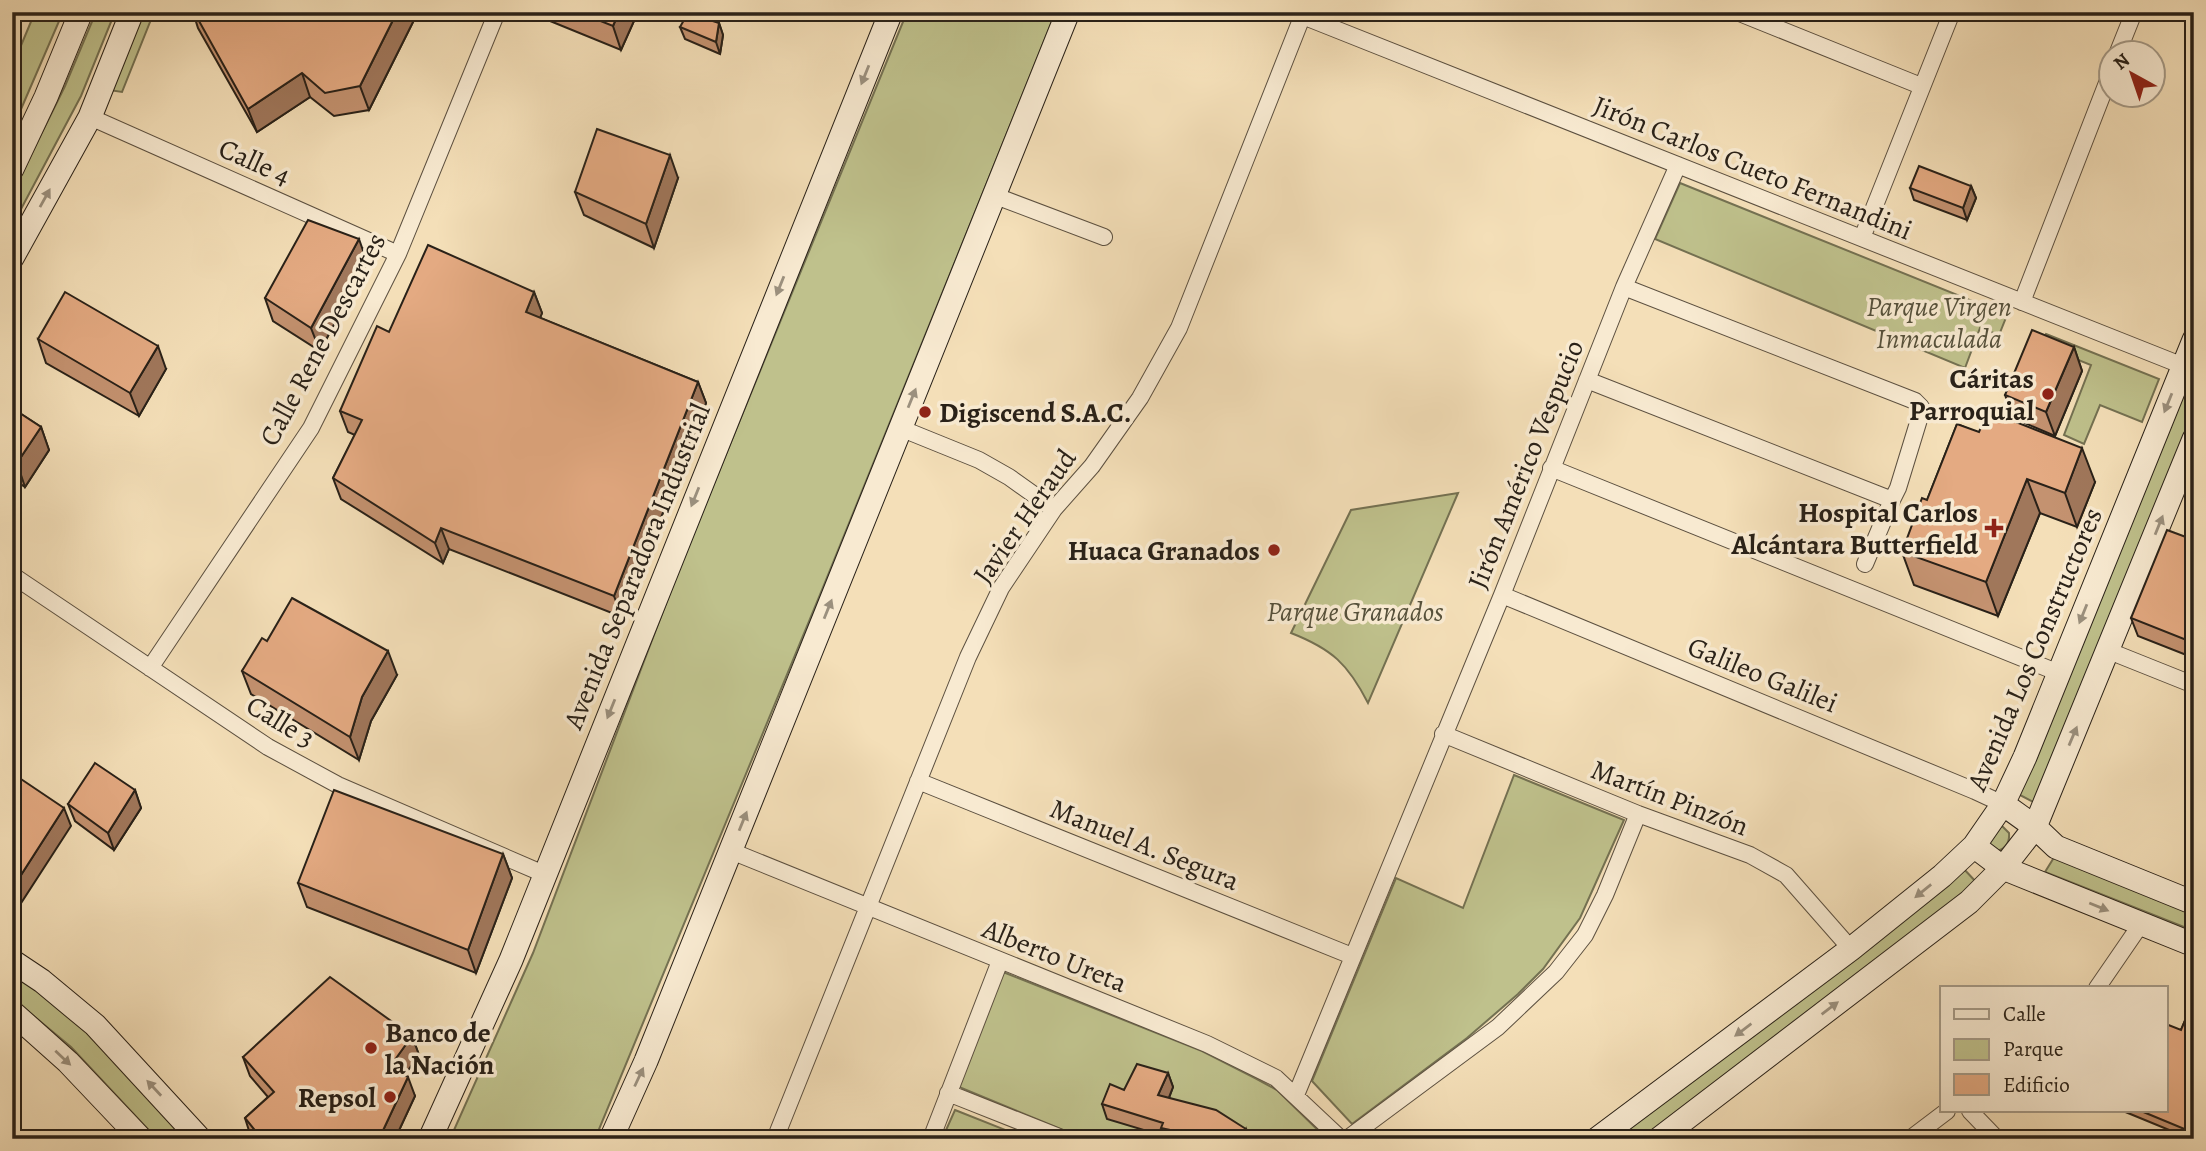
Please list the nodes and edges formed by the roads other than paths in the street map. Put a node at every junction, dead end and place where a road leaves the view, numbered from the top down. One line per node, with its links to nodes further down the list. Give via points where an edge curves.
1 (16, 12): 11 (street)
2 (81, 12): 17 (street)
3 (132, 12): 15 (street)
4 (497, 12): 21 (street, Calle Rene Descartes)
5 (891, 12): 48 (street, Avenida Separadora Industrial, one-way to 48)
6 (1068, 12): 18 (street)
7 (1737, 12): 13 (street)
8 (1952, 12): 13 (street)
9 (2134, 12): 12 (street)
10 (1300, 14): 16 (street, Jirón Carlos Cueto Fernandini); 32 (street, Javier Heraud, via 1179,328 1140,398 1092,466)
11 (12, 20)
12 (2124, 38)
13 (1921, 86): 20 (street)
14 (2098, 106): 24 (street)
15 (90, 117): 21 (street, Calle 4); 22 (street, one-way to 15)
16 (1678, 165): 20 (street, Jirón Carlos Cueto Fernandini); 23 (street, Jirón Américo Vespucio)
17 (12, 169)
18 (993, 195): 19 (street); 28 (street, one-way to 18)
19 (1104, 237)
20 (1862, 238): 24 (street, Jirón Carlos Cueto Fernandini)
21 (398, 254): 37 (street, Calle Rene Descartes, via 311,428)
22 (12, 258)
23 (1624, 287): 27 (street, Jirón Américo Vespucio); 31 (street, via 1915,401 1921,413)
24 (2022, 302): 26 (street, Jirón Carlos Cueto Fernandini)
25 (2194, 340): 26 (street, Avenida Los Constructores)
26 (2189, 368): 38 (street, Avenida Los Constructores, one-way to 38)
27 (1587, 380): 30 (street, Jirón Américo Vespucio); 31 (street)
28 (900, 428): 32 (street, via 979,460); 46 (street, one-way to 28)
29 (2194, 439): 36 (street, one-way to 29)
30 (1551, 468): 35 (street, Jirón Américo Vespucio); 38 (street)
31 (1892, 500): 33 (street)
32 (1054, 509): 41 (street, Javier Heraud, via 1001,588)
33 (1864, 564)
34 (12, 575): 37 (street, Calle 3)
35 (1502, 595): 40 (street, Jirón Américo Vespucio); 42 (street, Galileo Galilei)
36 (2109, 651): 39 (street); 44 (street, one-way to 36)
37 (150, 668): 48 (street, Calle 3, via 268,747 338,785)
38 (2059, 673): 42 (street, Avenida Los Constructores)
39 (2194, 685)
40 (1443, 734): 43 (street, Martín Pinzón); 54 (street, Jirón Américo Vespucio)
41 (918, 781): 50 (street, Javier Heraud); 54 (street, Manuel A. Segura)
42 (2003, 804): 44 (street); 45 (street, Avenida Los Constructores)
43 (1638, 814): 53 (street, Martín Pinzón, via 1750,855 1786,875); 71 (street, via 1585,935 1556,972 1497,1027)
44 (2035, 827): 47 (street); 49 (street, via 2056,847)
45 (1974, 846): 47 (street); 53 (street, Avenida Los Constructores, one-way to 53)
46 (731, 851): 50 (street, Alberto Ureta); 66 (street, one-way to 46)
47 (2003, 868): 51 (street, one-way to 51); 73 (street, one-way to 47, via 1969,902)
48 (544, 874): 65 (street, Avenida Separadora Industrial, via 511,960)
49 (2194, 903)
50 (867, 907): 56 (street, Alberto Ureta); 67 (street, Javier Heraud)
51 (2141, 924): 52 (street); 57 (street)
52 (2194, 945)
53 (1850, 949): 72 (street, Avenida Los Constructores, one-way to 72)
54 (1352, 956): 60 (street, Jirón Américo Vespucio)
55 (12, 961): 64 (street, one-way to 55, via 95,1025)
56 (1000, 961): 59 (street); 60 (street, Alberto Ureta, via 1208,1044 1276,1078)
57 (2097, 986)
58 (12, 1012): 63 (street, one-way to 63, via 68,1062)
59 (948, 1093): 68 (street); 69 (street)
60 (1296, 1095): 70 (street, Alberto Ureta)
61 (1946, 1112): 74 (street)
62 (1971, 1112): 75 (street)
63 (141, 1139)
64 (200, 1139)
65 (430, 1139)
66 (611, 1139)
67 (775, 1139)
68 (931, 1139)
69 (1064, 1139)
70 (1341, 1139)
71 (1347, 1139)
72 (1597, 1139)
73 (1659, 1139)
74 (1910, 1139)
75 (1997, 1139)

